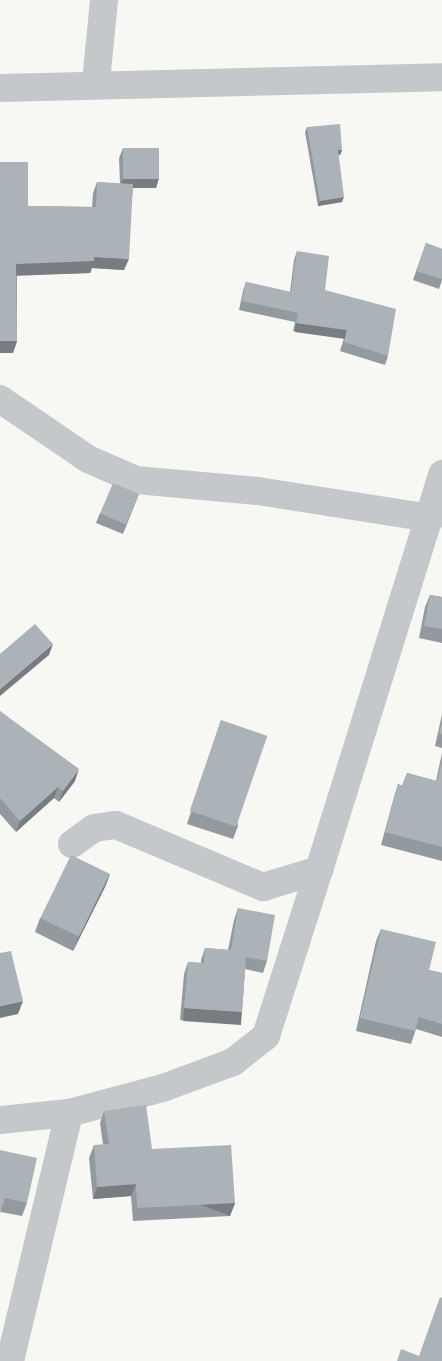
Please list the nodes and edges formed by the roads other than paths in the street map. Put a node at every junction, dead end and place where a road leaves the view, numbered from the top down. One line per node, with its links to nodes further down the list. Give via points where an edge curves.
1 (104, 0): 3 (street)
2 (442, 77): 3 (street)
3 (96, 82): 4 (street)
4 (0, 88)
5 (0, 399): 7 (street, via 88,459 136,480 258,491)
6 (442, 474): 7 (street)
7 (431, 518): 9 (street)
8 (72, 844): 9 (street, via 94,828 116,825 263,887)
9 (319, 870): 10 (street, via 266,1036 233,1062 163,1088)
10 (69, 1113): 11 (street); 12 (street)
11 (0, 1120)
12 (10, 1361)

